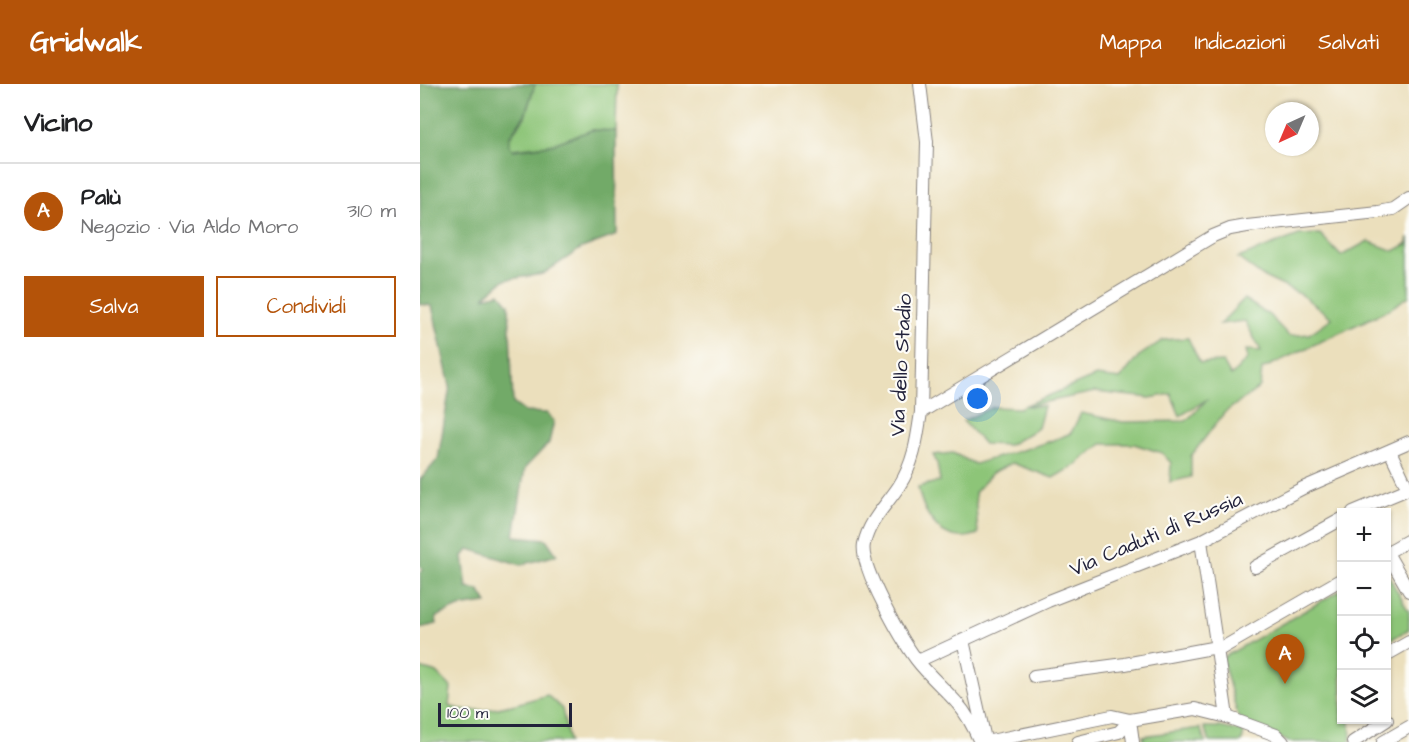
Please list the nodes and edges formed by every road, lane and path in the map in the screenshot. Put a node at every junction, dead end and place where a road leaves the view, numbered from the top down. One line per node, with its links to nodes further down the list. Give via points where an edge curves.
1 (920, 84): 3 (street, Via dello Stadio, via 927,142)
2 (1409, 198): 3 (street, via 1393,209 1378,212 1247,226 1213,236)
3 (921, 412): 19 (street, Via dello Stadio, via 909,470 869,527 863,547 883,602)
4 (1409, 442): 5 (street, Via Caduti di Russia)
5 (1390, 451): 6 (street, via 1408,489); 9 (street, Via Caduti di Russia, via 1303,488)
6 (1367, 508)
7 (1337, 521): 12 (street)
8 (1409, 540): 10 (street)
9 (1201, 541): 15 (street, Via Caduti di Russia, via 1048,601); 17 (street)
10 (1391, 550)
11 (1391, 559): 14 (street)
12 (1255, 567)
13 (1337, 581): 17 (street)
14 (1409, 591)
15 (963, 640): 19 (street, Via Caduti di Russia); 28 (street, via 984,735)
16 (1409, 642): 18 (street)
17 (1217, 649): 20 (street); 21 (street)
18 (1391, 652)
19 (918, 661): 28 (street, Via dello Stadio, via 959,705)
20 (1034, 676)
21 (1227, 717): 22 (street, via 1195,709); 31 (street, via 1276,735)
22 (1130, 720): 28 (street, via 1112,716); 29 (street, via 1119,732); 30 (street)
23 (1382, 724): 27 (street)
24 (1390, 724): 26 (street)
25 (1409, 727): 26 (street)
26 (1395, 734): 33 (street)
27 (1367, 738): 32 (street)
28 (982, 742)
29 (1077, 742)
30 (1133, 742)
31 (1283, 742)
32 (1353, 742)
33 (1383, 742)

